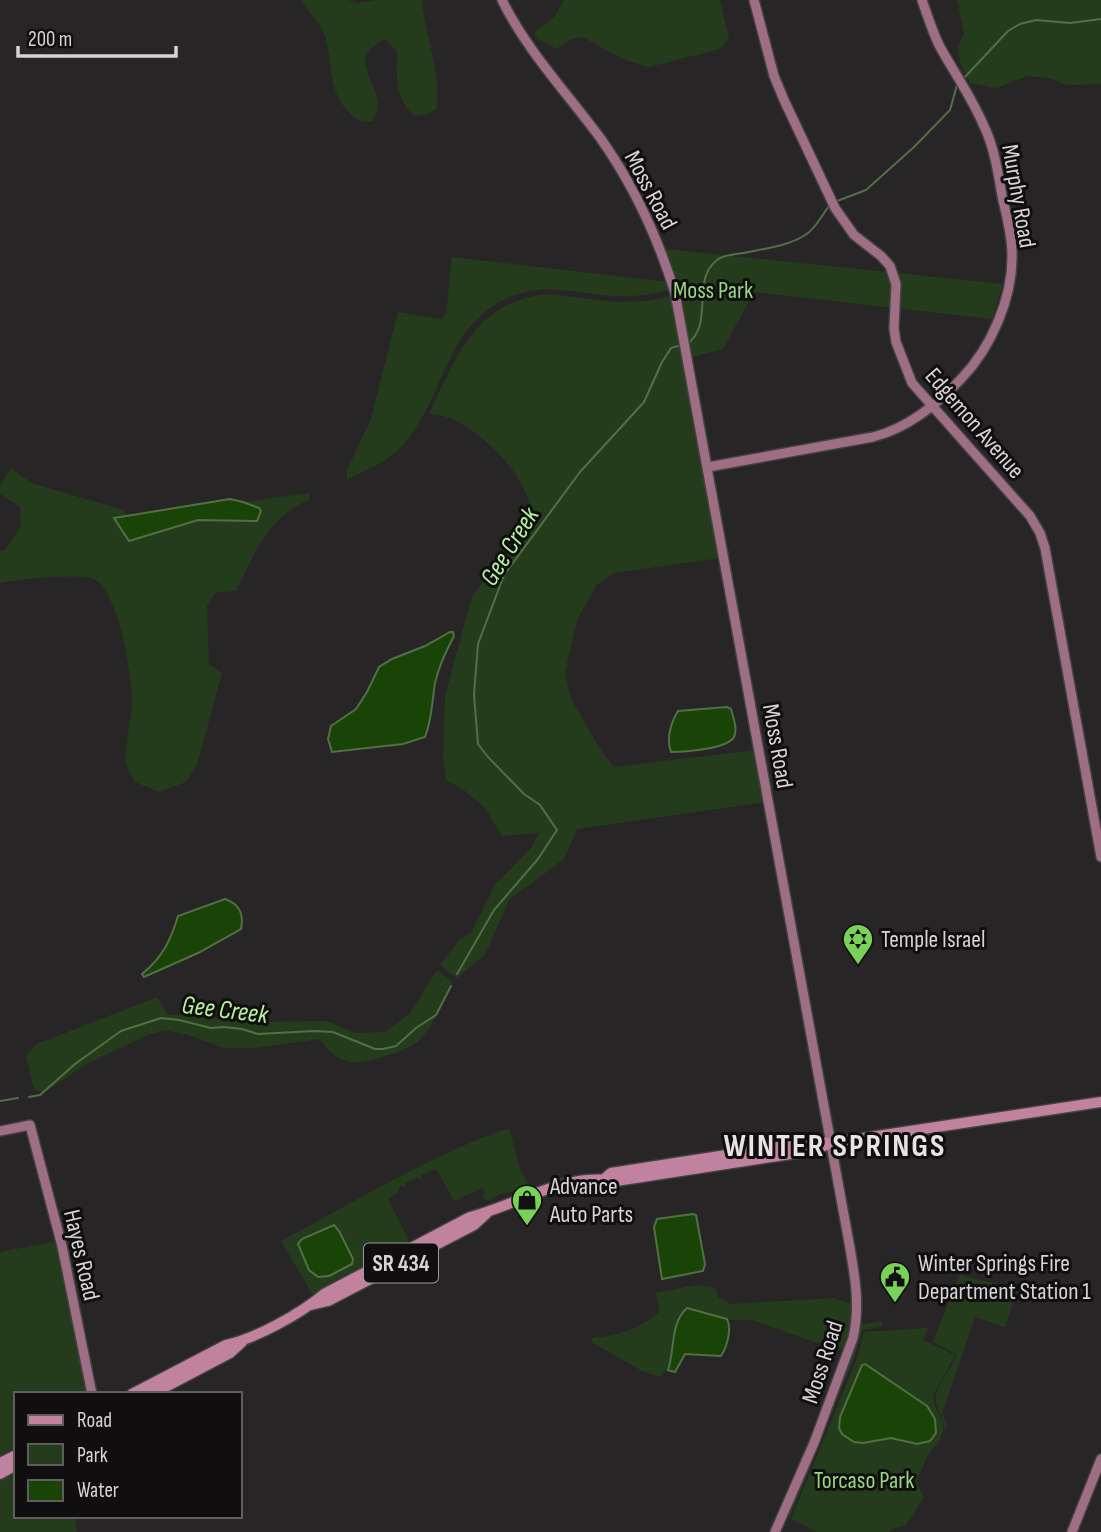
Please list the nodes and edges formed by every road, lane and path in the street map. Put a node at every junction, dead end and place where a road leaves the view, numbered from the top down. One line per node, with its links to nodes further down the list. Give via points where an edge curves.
1 (502, 0): 5 (street, Moss Road, via 638,200 669,273)
2 (754, 0): 4 (street, Edgemon Avenue, via 779,88 835,208 854,235 890,266 896,284 894,328 899,354 912,383)
3 (922, 0): 4 (street, Murphy Road, via 939,44 990,140 1012,252 1009,288 986,346 970,369)
4 (931, 405): 5 (street, Murphy Road, via 905,426 883,434); 6 (street, Edgemon Avenue, via 1040,533)
5 (708, 467): 9 (street, Moss Road)
6 (1101, 857)
7 (1101, 1102): 9 (main road, SR 434)
8 (0, 1131): 14 (street, Hayes Road, via 30,1125 62,1246)
9 (831, 1143): 10 (main road, SR 434, via 810,1142); 11 (main road, SR 434, via 811,1151); 18 (street, Moss Road, via 855,1280 856,1324 837,1385)
10 (648, 1167): 11 (main road); 12 (main road, SR 434, via 611,1173)
11 (640, 1177): 12 (main road, SR 434)
12 (604, 1179): 13 (main road, SR 434, via 544,1190 470,1217)
13 (242, 1341): 15 (main road, SR 434); 16 (main road, SR 434, via 230,1353)
14 (92, 1392)
15 (136, 1392)
16 (156, 1392)
17 (1101, 1459): 19 (street)
18 (775, 1532)
19 (1072, 1532)

